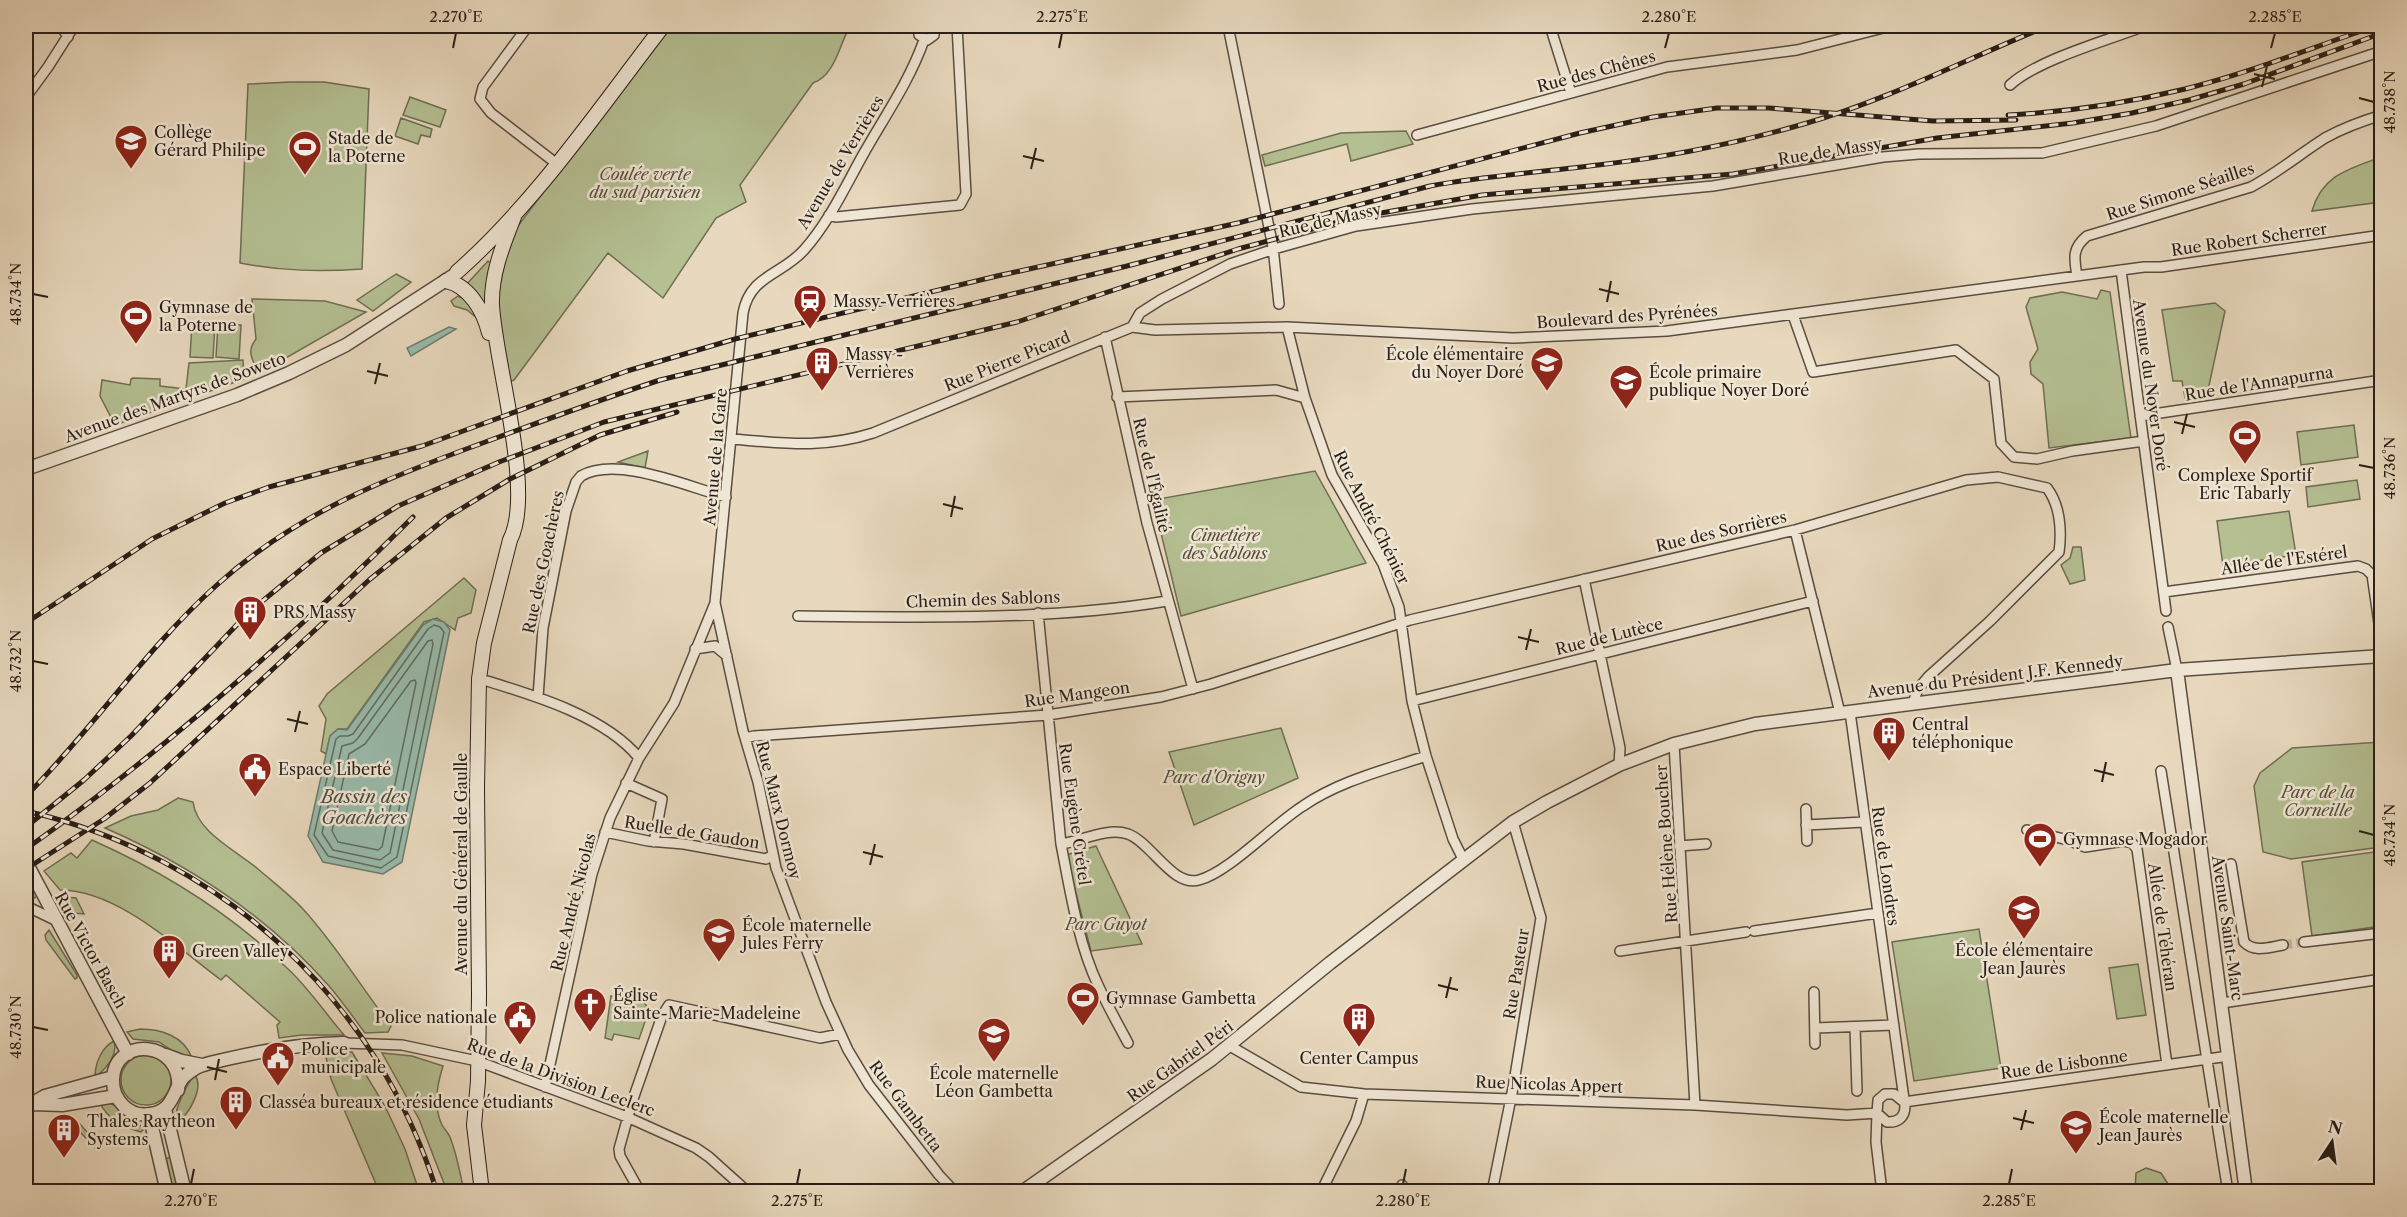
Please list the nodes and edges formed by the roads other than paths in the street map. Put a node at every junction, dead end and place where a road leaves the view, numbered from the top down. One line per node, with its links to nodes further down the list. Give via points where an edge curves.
1 (61, 26): 12 (street)
2 (74, 26): 12 (street)
3 (528, 26): 20 (street, via 483,87 480,99)
4 (663, 26): 20 (main road, Avenue des Martyrs de Soweto)
5 (921, 26): 13 (street, via 918,32)
6 (934, 26): 13 (street, Avenue de Verrières, via 934,35)
7 (957, 26): 21 (street, via 966,194 960,205)
8 (1228, 26): 24 (street)
9 (1550, 26): 16 (street)
10 (1891, 26): 16 (street, Rue des Chênes, via 1797,50 1667,67)
11 (2145, 26): 15 (street, via 2049,62 2020,76)
12 (68, 37): 17 (street)
13 (924, 40): 21 (street, Avenue de Verrières, via 911,72)
14 (2382, 51): 24 (street, Rue de Massy, via 2156,126 2042,153 1883,157 1713,186 1472,209 1356,226)
15 (2010, 86)
16 (1571, 93): 19 (street, Rue des Chênes)
17 (26, 98)
18 (2382, 114): 26 (street, Rue Simone Séailles, via 2326,138 2251,187 2087,236 2078,244 2074,257)
19 (1417, 135)
20 (557, 164): 22 (main road, Avenue des Martyrs de Soweto)
21 (829, 215): 29 (street, Avenue de Verrières, via 803,251 752,289)
22 (514, 216): 27 (main road, Avenue des Martyrs de Soweto); 43 (main road, Avenue du Général de Gaulle, via 497,262 492,303 517,471 518,505)
23 (2382, 235): 25 (street, Rue Robert Scherrer)
24 (1274, 249): 28 (street); 31 (street, Rue Pierre Picard, via 1230,264 1162,299 1140,313)
25 (2121, 270): 26 (street, Boulevard des Pyrénées); 37 (street, Avenue du Noyer Doré)
26 (2077, 276): 30 (street, Boulevard des Pyrénées)
27 (452, 277): 40 (street, Avenue des Martyrs de Soweto, via 346,345 289,373); 43 (main road, Avenue du Général de Gaulle, via 452,282 476,302 489,332 511,476)
28 (1279, 304)
29 (743, 313): 38 (street, Avenue de la Gare)
30 (1793, 315): 32 (street, Boulevard des Pyrénées, via 1667,332 1514,338); 39 (street, via 1813,372 1956,350 1994,379 2001,443 2014,457 2037,459)
31 (1132, 327): 32 (street, Boulevard des Pyrénées); 33 (street, Rue Pierre Picard)
32 (1287, 327): 36 (street, Rue André Chénier)
33 (1105, 337): 35 (street, Rue de l'Égalité); 38 (street, Rue Pierre Picard, via 851,440 807,445)
34 (2382, 380): 37 (street, Rue de l'Annapurna)
35 (1118, 398): 36 (street, via 1275,390); 46 (street, Rue de l'Égalité)
36 (1305, 398): 52 (street, Rue André Chénier, via 1332,475 1387,573)
37 (2140, 416): 39 (street, Avenue du Noyer Doré)
38 (732, 439): 41 (street, Avenue de la Gare)
39 (2144, 441): 45 (street, Avenue du Noyer Doré)
40 (26, 469)
41 (726, 497): 48 (street, Avenue de la Gare); 62 (street, Rue des Goachères, via 642,473 614,469 581,476 566,511 543,628)
42 (1795, 530): 44 (street, Rue des Sorrières); 47 (street, Rue de Londres); 64 (street, Rue des Sorrières, via 1966,480 1998,477 2047,488 2055,499 2060,552 1929,676)
43 (510, 540): 112 (main road, Avenue du Général de Gaulle, via 479,679)
44 (1584, 579): 52 (street, Rue des Sorrières); 56 (street)
45 (2164, 592): 49 (street, Avenue du Noyer Doré); 54 (street, Allée de l'Estérel, via 2358,566 2372,575)
46 (1167, 601): 50 (street, Chemin des Sablons); 61 (street, Rue de l'Égalité)
47 (1813, 602): 56 (street, Rue de Lutèce); 65 (street, Rue de Londres)
48 (715, 603): 55 (street, Rue André Nicolas); 57 (street, Rue Marx Dormoy)
49 (2166, 610)
50 (1038, 614): 51 (street, Chemin des Sablons); 66 (street, Rue Eugène Crétel)
51 (798, 616)
52 (1401, 623): 61 (street, Rue Mangeon); 63 (street, Rue André Chénier)
53 (2169, 627): 59 (street)
54 (2382, 644)
55 (695, 649): 57 (street, via 715,646); 70 (street, Rue André Nicolas, via 674,703)
56 (1601, 654): 63 (street, Rue de Lutèce); 71 (street, via 1620,748)
57 (727, 656): 67 (street, Rue Marx Dormoy)
58 (2382, 656): 59 (street, Avenue du Président J.F. Kennedy)
59 (2177, 670): 64 (street, Avenue du Président J.F. Kennedy); 99 (street, Avenue Saint-Marc)
60 (487, 681): 62 (street)
61 (1193, 689): 66 (street, Rue Mangeon)
62 (538, 697): 70 (street, via 585,718 624,742)
63 (1412, 701): 69 (street, Rue André Chénier)
64 (1913, 703): 65 (street, Avenue du Président J.F. Kennedy)
65 (1845, 712): 68 (street, Avenue du Président J.F. Kennedy, via 1755,723); 76 (street, Rue de Londres)
66 (1048, 715): 67 (street, Rue Mangeon); 82 (street, Rue Eugène Crétel)
67 (746, 738): 85 (street, Rue Marx Dormoy)
68 (1674, 744): 71 (street, Avenue du Président J.F. Kennedy); 84 (street, Rue Hélène Boucher)
69 (1426, 756): 82 (street, via 1358,779 1304,805 1215,874 1196,881 1175,875 1128,834 1113,831); 86 (street, Rue André Chénier)
70 (639, 758): 73 (street, Rue André Nicolas)
71 (1619, 765): 75 (street, Avenue du Président J.F. Kennedy)
72 (2161, 771): 111 (street)
73 (626, 783): 79 (street, Rue André Nicolas); 81 (street, via 662,799)
74 (1806, 809): 77 (street)
75 (1513, 822): 86 (street, Rue Gabriel Péri); 123 (street, Rue Pasteur, via 1541,918)
76 (1864, 822): 77 (street); 90 (street, Rue de Londres)
77 (1806, 825): 80 (street)
78 (2027, 830): 114 (street, Allée de Téhéran, via 2085,847 2124,841 2137,849)
79 (605, 832): 81 (street, Ruelle de Gaudon); 117 (street, Rue André Nicolas, via 592,874)
80 (1807, 840)
81 (654, 842): 85 (street, Ruelle de Gaudon, via 766,859)
82 (1061, 844): 105 (street, Rue Eugène Crétel, via 1078,922 1097,983)
83 (1706, 844): 84 (street)
84 (1679, 846): 93 (street, Rue Hélène Boucher)
85 (773, 855): 103 (street, Rue Marx Dormoy)
86 (1463, 860): 107 (street, Rue Gabriel Péri)
87 (26, 862): 91 (street, Rue Victor Basch)
88 (2231, 864): 95 (street, via 2244,942 2258,949)
89 (26, 906): 91 (street)
90 (1878, 913): 93 (street, Rue Hélène Boucher); 100 (street, Rue de Londres)
91 (55, 920): 108 (street, Rue Victor Basch)
92 (2382, 933): 94 (street)
93 (1687, 941): 96 (street, Rue Hélène Boucher); 126 (street, Rue Hélène Boucher)
94 (2304, 942)
95 (2283, 945)
96 (1620, 951)
97 (2382, 980): 99 (street)
98 (1814, 992): 102 (street)
99 (2222, 1003): 110 (street, Avenue Saint-Marc)
100 (1894, 1025): 101 (street); 115 (street, Rue de Londres)
101 (1855, 1027): 102 (street); 119 (street)
102 (1815, 1028): 106 (street)
103 (840, 1034): 130 (street, via 820,1038 669,1005); 138 (street, Rue Gambetta, via 869,1085)
104 (344, 1043): 112 (street, Rue de la Division Leclerc, via 402,1044); 113 (street, Rue de la Division Leclerc, via 267,1050)
105 (1128, 1043)
106 (1815, 1044)
107 (1230, 1046): 121 (street, Rue Nicolas Appert, via 1301,1087); 139 (street, Rue Gabriel Péri)
108 (128, 1054): 109 (street, via 149,1048); 116 (street)
109 (165, 1054): 113 (street, Rue de la Division Leclerc); 118 (street, via 176,1067)
110 (2229, 1056): 111 (street, Rue de Lisbonne); 144 (street, Avenue Saint-Marc)
111 (2205, 1059): 114 (street, Rue de Lisbonne); 143 (street)
112 (477, 1061): 117 (street, Rue de la Division Leclerc); 135 (main road, Avenue du Général de Gaulle, via 474,1125)
113 (202, 1065): 118 (street, Rue de la Division Leclerc, via 182,1079)
114 (2167, 1065): 124 (street, Rue de Lisbonne)
115 (1900, 1072): 120 (street); 124 (street, Rue de Londres)
116 (112, 1077): 122 (street); 125 (street)
117 (545, 1088): 130 (street, Rue de la Division Leclerc)
118 (178, 1090): 127 (street)
119 (1857, 1091)
120 (1890, 1093): 124 (street); 128 (street, via 1878,1100)
121 (1364, 1094): 123 (street, Rue Nicolas Appert); 140 (street, via 1356,1121)
122 (116, 1096): 125 (street, via 62,1105); 129 (street, via 130,1111)
123 (1511, 1098): 126 (street, Rue Nicolas Appert); 141 (street, Rue Pasteur)
124 (1904, 1102): 131 (street, via 1903,1115)
125 (29, 1103)
126 (1695, 1105): 128 (street, Rue Nicolas Appert, via 1847,1115)
127 (165, 1109): 129 (street); 134 (street)
128 (1877, 1113): 131 (street); 132 (street)
129 (150, 1114): 133 (street)
130 (627, 1117): 136 (street, via 620,1156); 137 (street, Rue de la Division Leclerc, via 696,1148)
131 (1891, 1122): 132 (street)
132 (1876, 1142): 142 (street)
133 (167, 1191)
134 (184, 1191)
135 (482, 1191)
136 (640, 1191)
137 (748, 1191)
138 (955, 1191)
139 (1022, 1191)
140 (1321, 1191)
141 (1492, 1191)
142 (1882, 1191)
143 (2228, 1191)
144 (2246, 1191)

